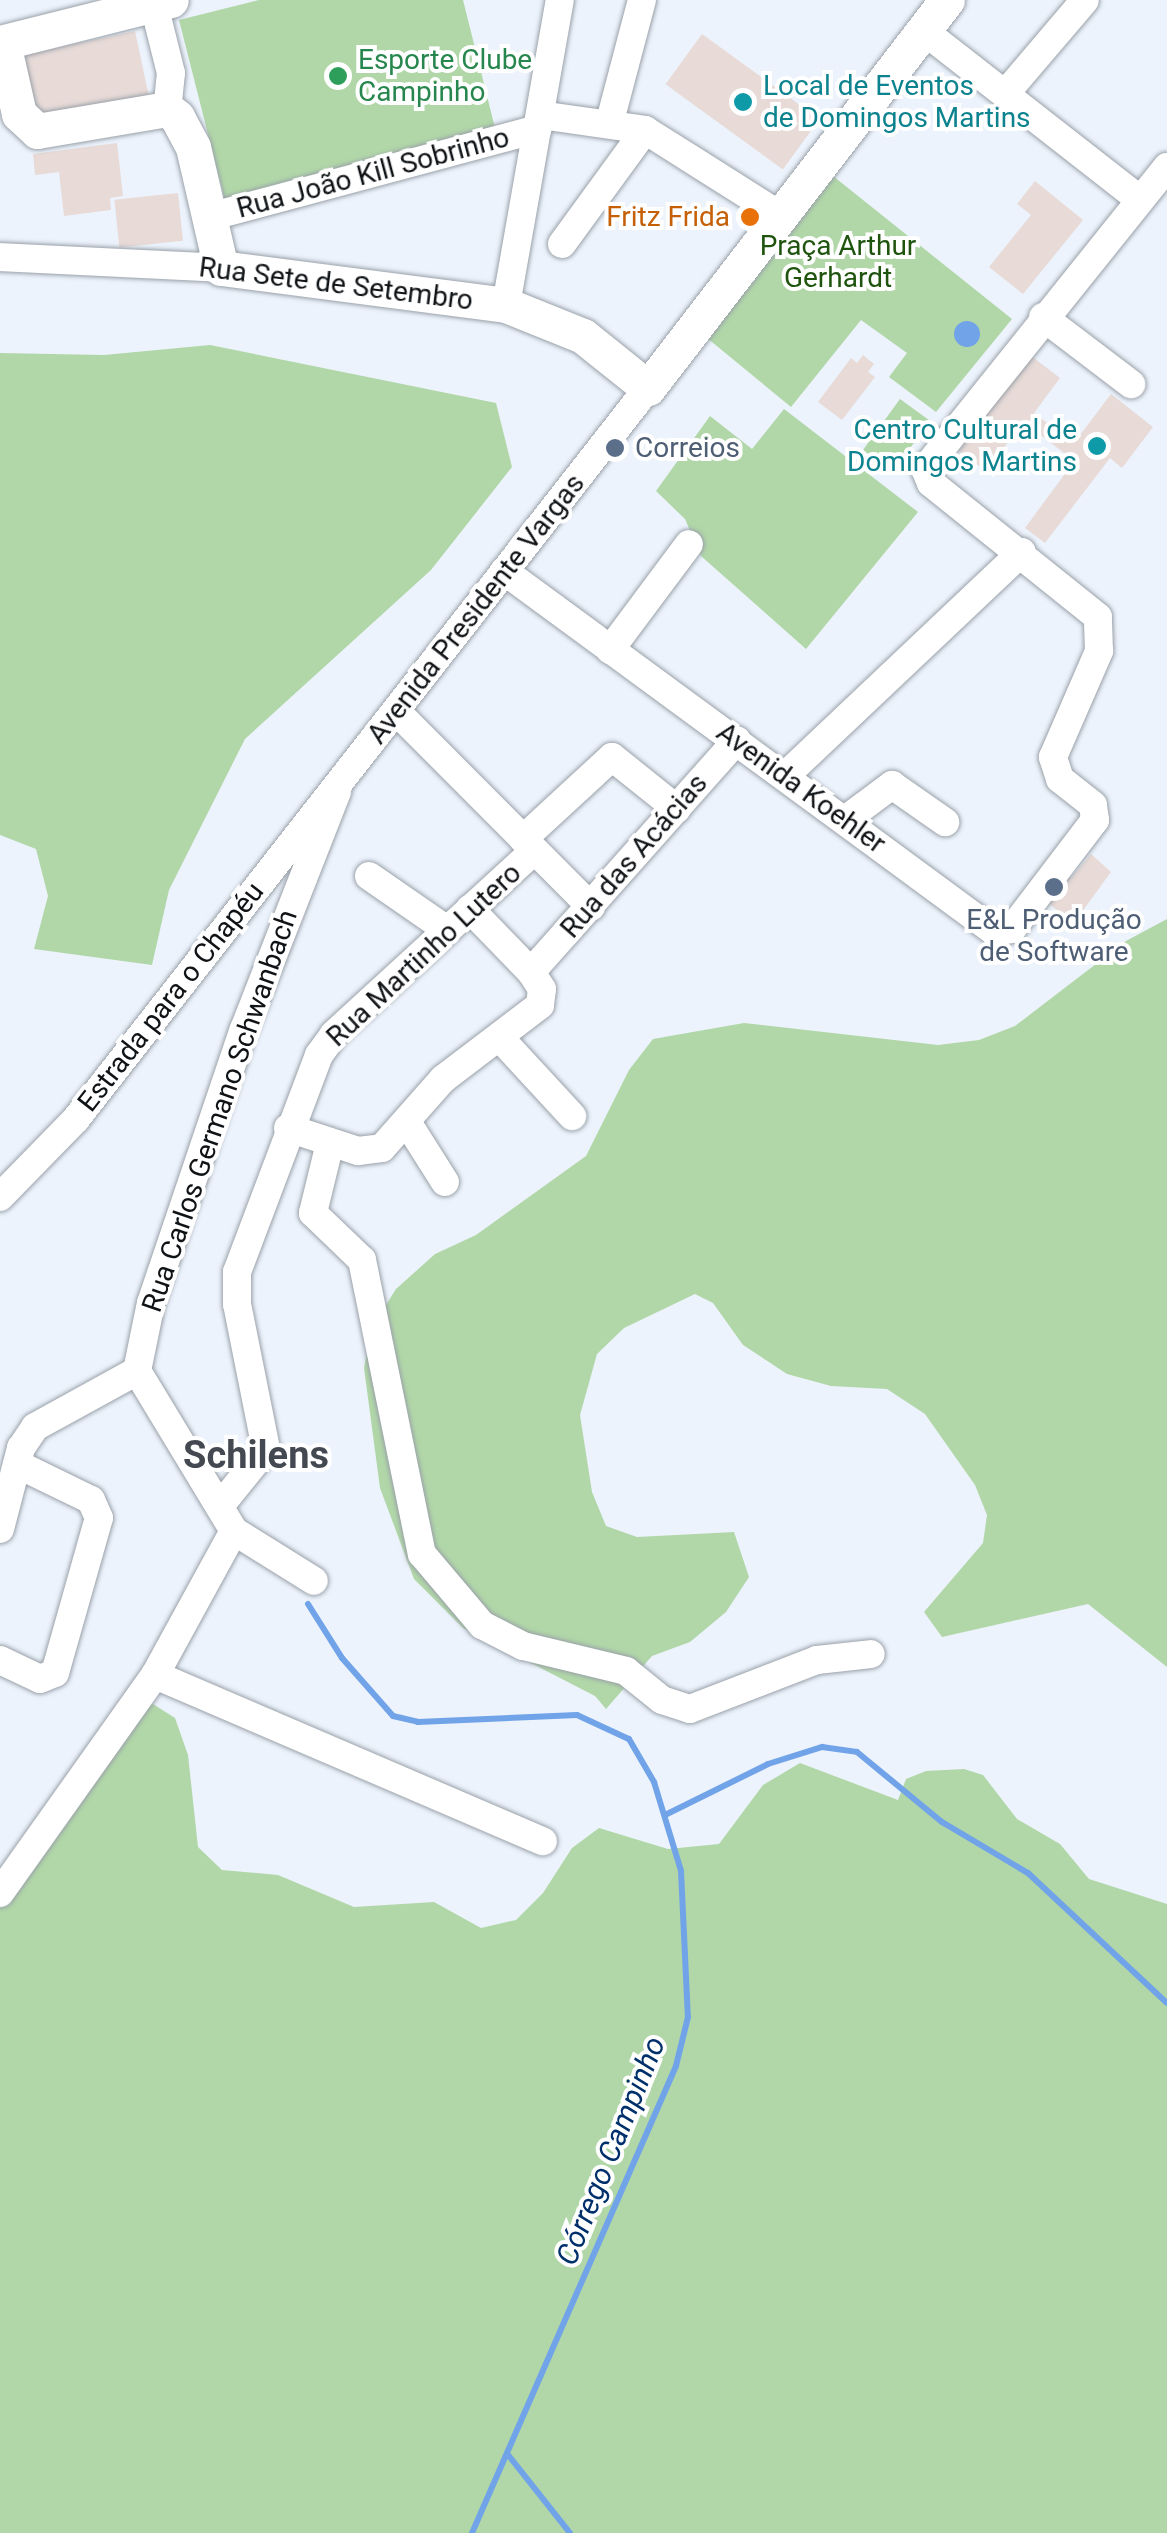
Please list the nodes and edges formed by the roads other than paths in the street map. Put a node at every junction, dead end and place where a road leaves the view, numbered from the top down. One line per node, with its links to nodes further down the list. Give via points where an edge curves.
1 (560, 0): 11 (street)
2 (642, 0): 10 (street)
3 (947, 0): 6 (main road, Avenida Presidente Vargas)
4 (1085, 0): 8 (street)
5 (162, 2): 7 (main road); 9 (street, via 171,74)
6 (924, 31): 8 (street); 15 (main road, Avenida Presidente Vargas)
7 (2, 43): 9 (main road, via 19,114 37,132)
8 (1005, 94): 14 (street)
9 (167, 108): 16 (main road, via 193,147)
10 (610, 121): 11 (street); 12 (street)
11 (539, 122): 16 (street, Rua João Kill Sobrinho); 20 (street)
12 (645, 130): 15 (street); 17 (street)
13 (1167, 167): 14 (street)
14 (1138, 198): 21 (street)
15 (780, 216): 23 (main road, Avenida Presidente Vargas)
16 (209, 217): 19 (main road)
17 (562, 244)
18 (0, 257): 19 (street, Rua Sete de Setembro)
19 (221, 268): 20 (main road, Rua Sete de Setembro)
20 (506, 305): 23 (main road, Rua Sete de Setembro, via 583,336)
21 (1042, 317): 22 (street); 25 (street, via 927,463 930,483)
22 (1131, 384)
23 (648, 388): 26 (street, Avenida Presidente Vargas)
24 (689, 544): 27 (street)
25 (1022, 552): 30 (street); 33 (street, Avenida Koehler, via 1098,617 1099,651 1053,757 1060,778 1096,812 1079,844 1018,924 995,932)
26 (504, 571): 27 (street, Avenida Koehler); 28 (street, Avenida Presidente Vargas)
27 (610, 650): 29 (street, Avenida Koehler)
28 (397, 712): 31 (street, Avenida Presidente Vargas); 35 (street)
29 (737, 740): 30 (street, Avenida Koehler); 32 (street, Rua das Acácias)
30 (785, 776): 33 (street, Avenida Koehler)
31 (336, 792): 47 (street, Estrada para o Chapéu, via 76,1119); 48 (street, Rua Carlos Germano Schwanbach, via 244,1029 151,1302)
32 (677, 809): 35 (street, Rua Martinho Lutero, via 612,757); 37 (street, Rua das Acácias)
33 (845, 820): 34 (street, via 892,785)
34 (945, 822)
35 (529, 845): 37 (street); 38 (street, Rua Martinho Lutero)
36 (369, 876): 39 (street)
37 (591, 908): 40 (street, Rua das Acácias)
38 (470, 909): 39 (street, Rua Martinho Lutero); 40 (street)
39 (447, 930): 44 (street, Rua Martinho Lutero, via 327,1042)
40 (530, 972): 41 (street, via 542,989 540,1005)
41 (501, 1039): 42 (street); 43 (street, via 444,1080)
42 (572, 1116)
43 (407, 1122): 45 (street, via 376,1151); 46 (street)
44 (288, 1128): 45 (street); 50 (street, Rua Martinho Lutero, via 235,1288 266,1449)
45 (330, 1143): 53 (street, via 313,1213 362,1260 422,1554 482,1625 523,1646 626,1671 662,1700 690,1708 817,1660)
46 (445, 1182)
47 (0, 1197)
48 (137, 1370): 49 (street, via 35,1427); 50 (street)
49 (17, 1464): 51 (street); 54 (street, via 80,1494 99,1518 55,1673 32,1678)
50 (227, 1518): 52 (street); 55 (street)
51 (0, 1529)
52 (314, 1581)
53 (871, 1654)
54 (0, 1660)
55 (156, 1674): 56 (street); 57 (street)
56 (543, 1841)
57 (0, 1893)

